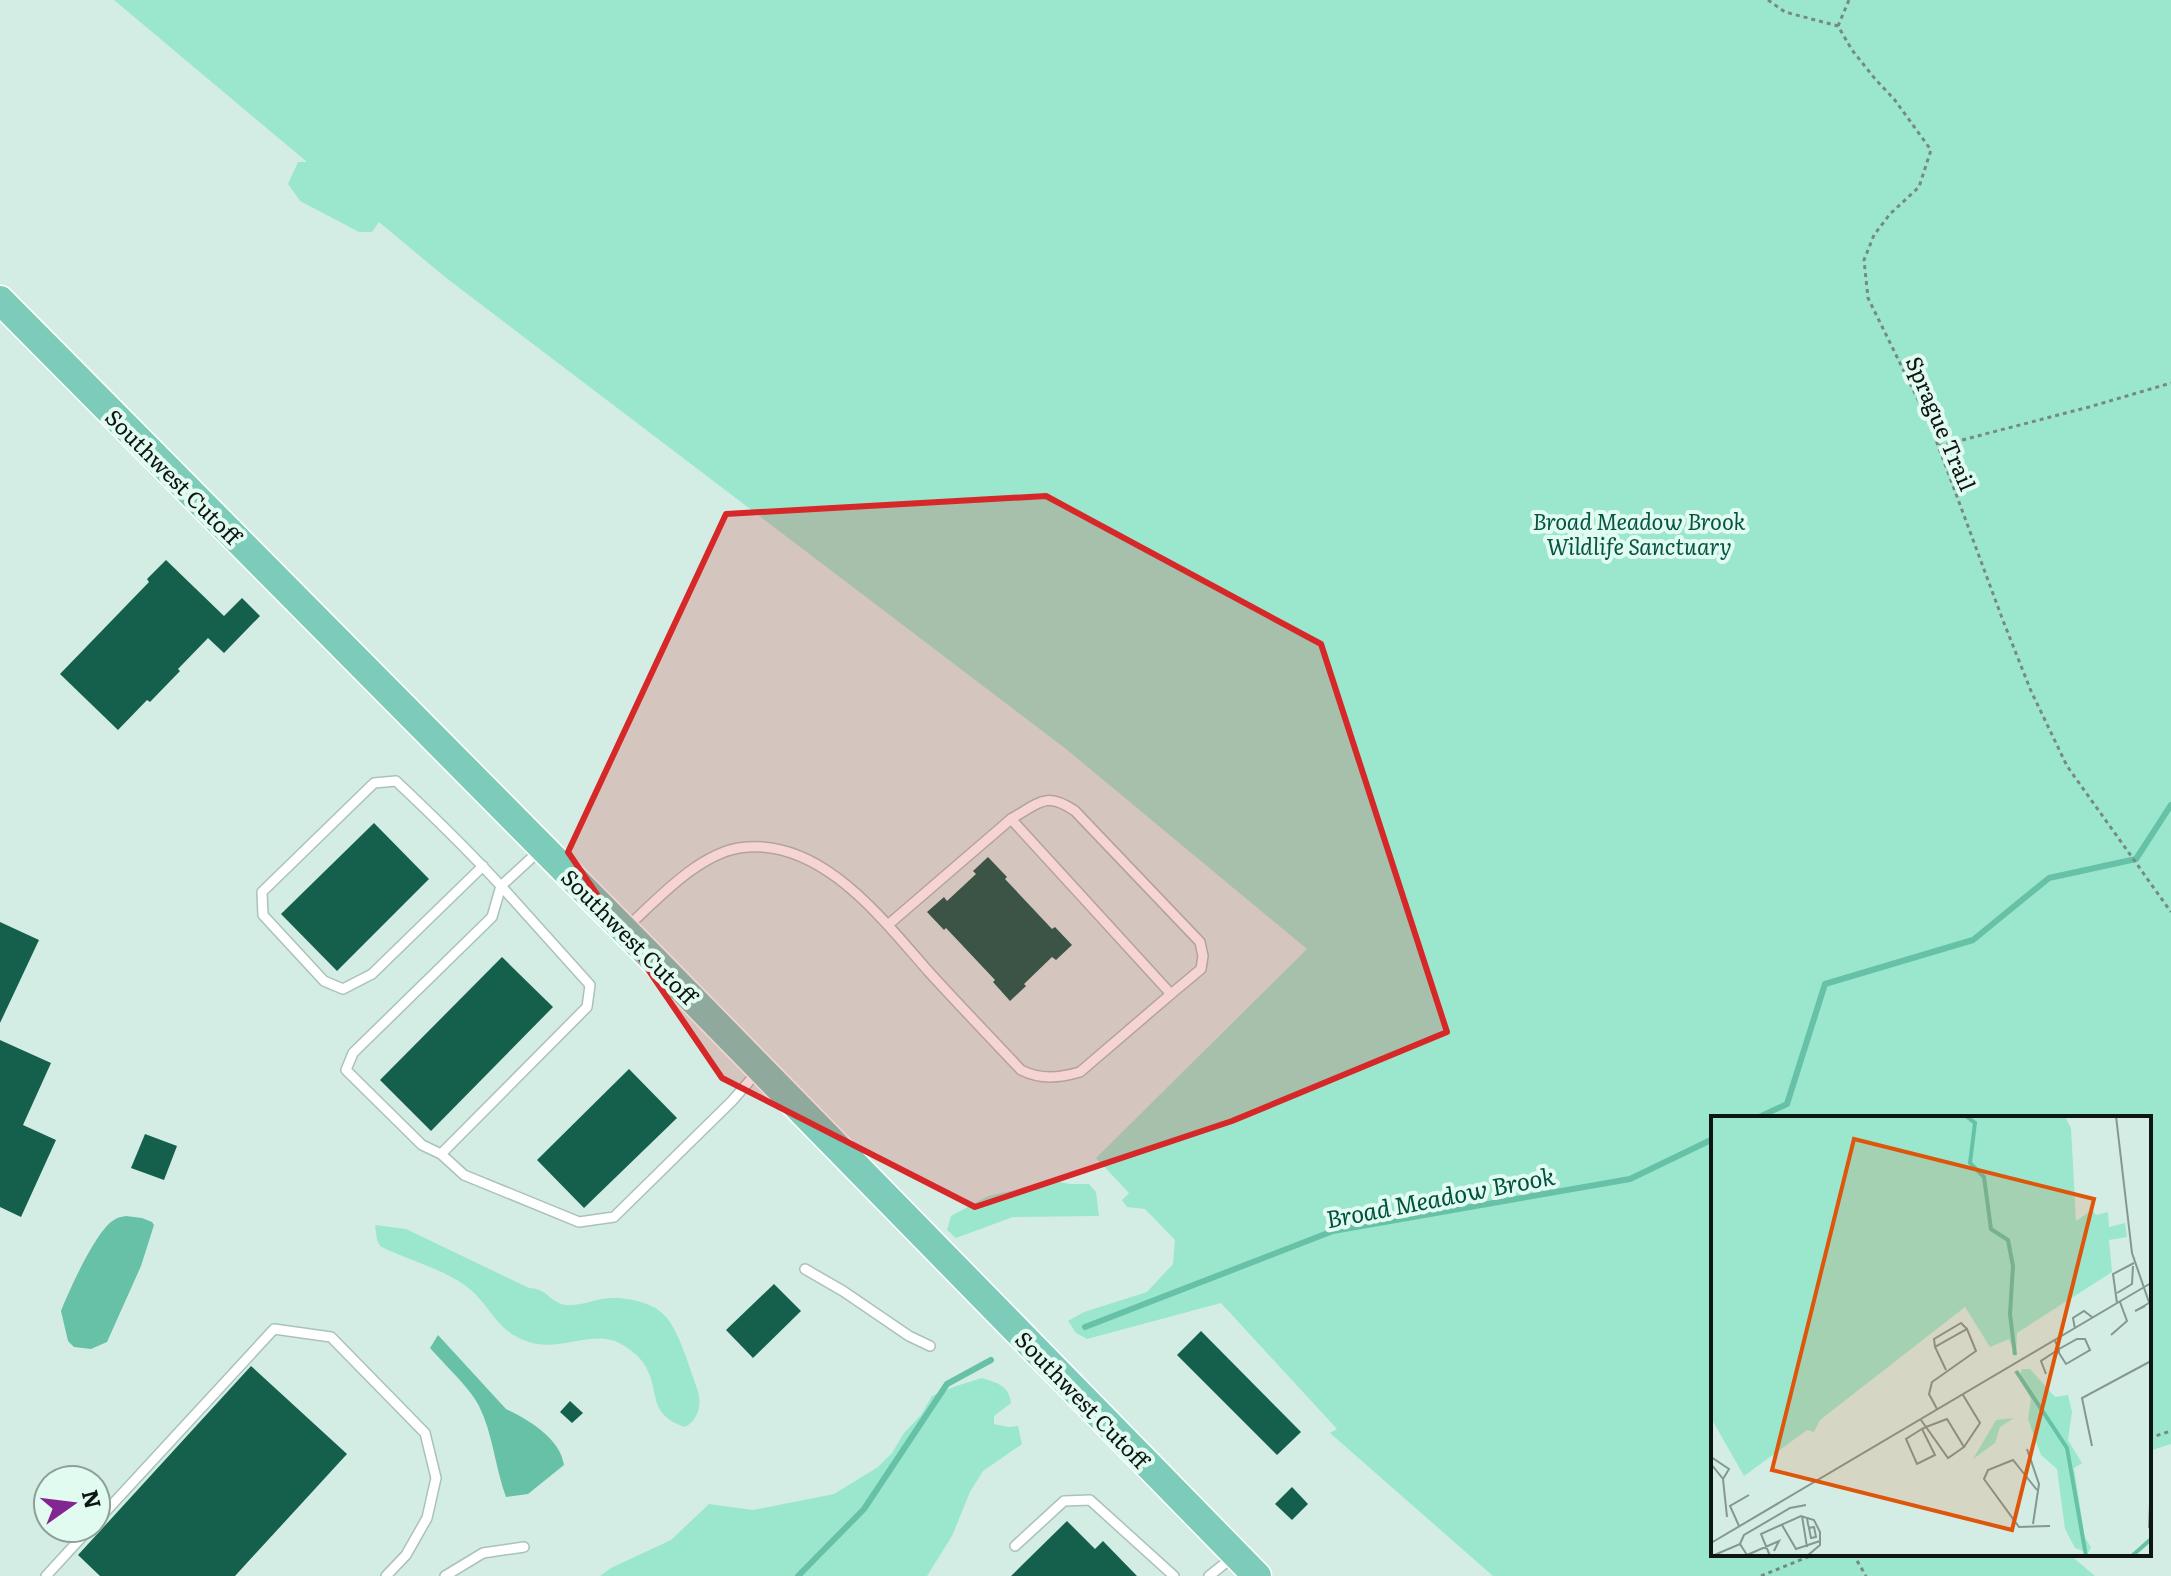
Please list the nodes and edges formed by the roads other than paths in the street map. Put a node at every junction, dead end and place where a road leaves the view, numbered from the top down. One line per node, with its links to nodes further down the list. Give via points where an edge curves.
1 (0, 300): 3 (main road, Southwest Cutoff)
2 (1011, 819): 6 (lane); 8 (lane); 8 (lane, via 1044,800 1059,800 1200,942 1201,969)
3 (542, 848): 5 (lane); 7 (main road, Southwest Cutoff)
4 (483, 866): 4 (lane, via 396,781 374,783 262,892 263,915 324,981 343,989 372,974); 5 (lane)
5 (501, 886): 10 (lane, via 590,985 587,1007); 10 (lane, via 492,917 353,1053 346,1070 422,1145)
6 (889, 924): 7 (lane, via 855,891 815,864 767,848 739,848 711,858); 8 (lane, via 1031,1075 1048,1078 1080,1072)
7 (624, 930): 9 (main road, Southwest Cutoff)
8 (1171, 994)
9 (760, 1069): 10 (lane, via 614,1217 579,1222 464,1175); 17 (main road, Southwest Cutoff)
10 (441, 1154)
11 (805, 1269): 12 (lane)
12 (930, 1346)
13 (112, 1505): 19 (lane, via 274,1329 331,1337 425,1433 436,1478 427,1518 406,1555)
14 (75, 1544): 18 (lane)
15 (1015, 1546): 21 (lane, via 1064,1501 1090,1500)
16 (524, 1547): 20 (lane, via 483,1553)
17 (1236, 1555): 22 (lane); 23 (main road, Southwest Cutoff)
18 (46, 1576)
19 (386, 1576)
20 (445, 1576)
21 (1174, 1576)
22 (1209, 1576)
23 (1257, 1576)

